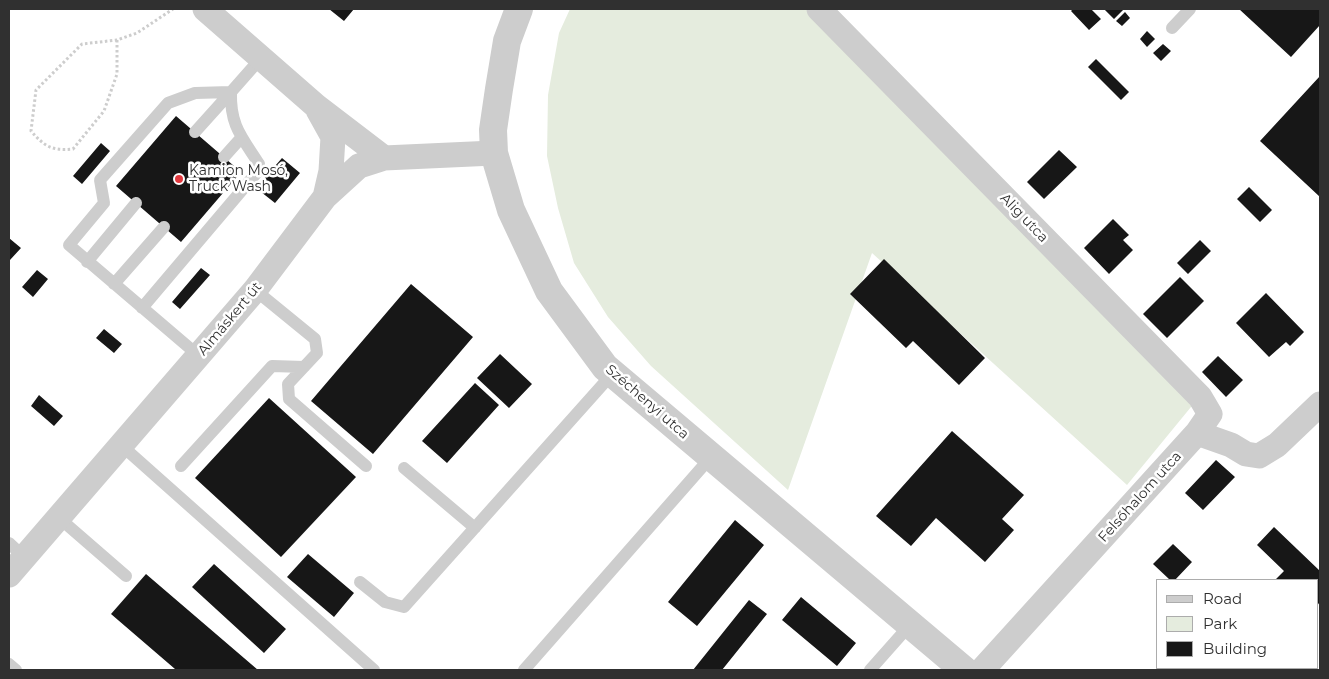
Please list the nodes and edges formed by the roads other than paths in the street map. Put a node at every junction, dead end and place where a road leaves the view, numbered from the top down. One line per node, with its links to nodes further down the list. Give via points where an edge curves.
1 (206, 9): 6 (street)
2 (518, 9): 11 (street, Széchenyi utca, via 499,89 493,130)
3 (819, 9): 25 (street, Alig utca, via 1200,397 1210,414)
4 (1190, 9): 5 (lane)
5 (1172, 28)
6 (261, 58): 7 (lane); 8 (street)
7 (231, 92): 9 (lane); 10 (lane, via 230,104); 17 (lane, via 195,93 168,104 100,180 104,203 69,245)
8 (316, 106): 13 (street); 14 (street, via 333,137 331,171)
9 (195, 132)
10 (241, 138): 12 (lane); 20 (lane, via 259,164 259,170)
11 (494, 153): 13 (street, Almáskert út); 23 (street, Széchenyi utca, via 511,210 550,291 605,367)
12 (224, 157)
13 (384, 158): 14 (street, Almáskert út, via 359,166)
14 (325, 197): 19 (street, Almáskert út)
15 (136, 203): 17 (lane)
16 (164, 227): 18 (lane)
17 (87, 262): 18 (lane)
18 (114, 284): 20 (lane)
19 (256, 290): 21 (street, Almáskert út); 22 (lane, via 315,339 317,353)
20 (142, 308): 21 (lane)
21 (199, 356): 26 (street, Almáskert út)
22 (304, 367): 28 (lane, via 272,366); 29 (lane, via 288,384 289,399)
23 (613, 373): 27 (street, Széchenyi utca); 32 (lane)
24 (1320, 404): 25 (street, via 1277,445 1259,456 1246,454)
25 (1197, 433): 43 (street, Felsőhalom utca)
26 (120, 445): 31 (street, Almáskert út); 39 (lane)
27 (711, 457): 36 (street, Széchenyi utca); 40 (lane)
28 (181, 466)
29 (366, 466)
30 (404, 468): 32 (lane)
31 (58, 517): 33 (street, Almáskert út); 34 (lane)
32 (475, 528): 35 (lane, via 404,608 386,602)
33 (14, 558)
34 (126, 576)
35 (360, 582)
36 (909, 626): 41 (lane); 42 (street, Széchenyi utca)
37 (9, 664): 38 (lane)
38 (16, 670)
39 (374, 670)
40 (524, 670)
41 (870, 670)
42 (964, 670)
43 (982, 670)

